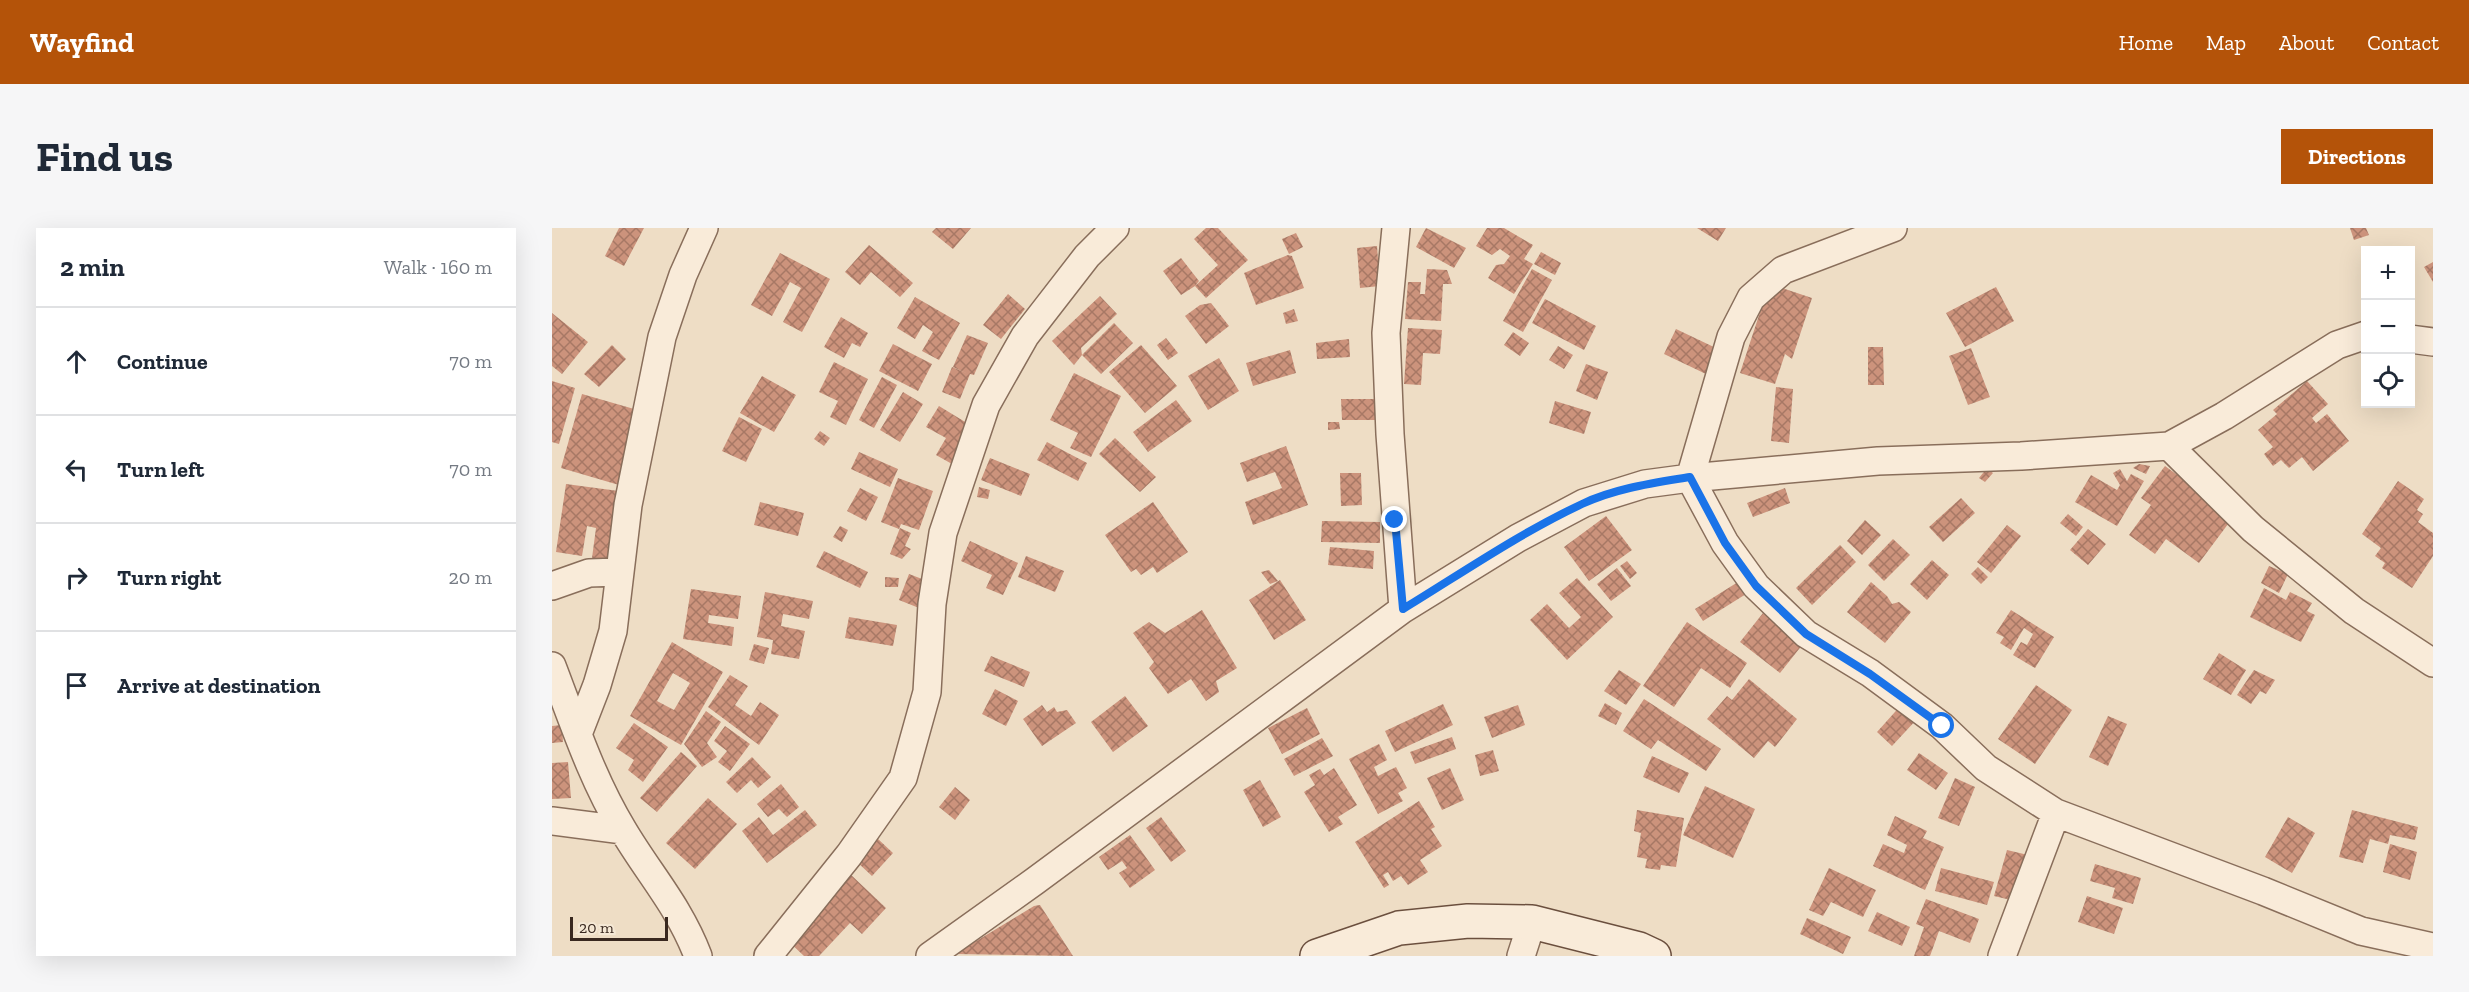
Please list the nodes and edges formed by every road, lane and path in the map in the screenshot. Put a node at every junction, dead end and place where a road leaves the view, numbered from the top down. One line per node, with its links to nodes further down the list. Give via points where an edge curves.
1 (704, 228): 10 (street, via 662,337 628,505)
2 (1115, 228): 22 (street, via 1025,336 986,405 943,533 932,604 927,692 903,778 849,855)
3 (1396, 228): 12 (street, via 1386,333 1389,434)
4 (1893, 228): 9 (street, via 1783,270 1751,298 1731,337)
5 (2361, 337): 8 (street, via 2337,345)
6 (2415, 340): 7 (street)
7 (2433, 342)
8 (2169, 446): 9 (street, via 1878,461); 13 (street, via 2253,529 2354,611)
9 (1690, 477): 12 (street, via 1645,484 1584,503 1518,538); 16 (street, via 1725,543 1756,586 1806,634 1870,674 1942,726 1986,768)
10 (619, 572): 11 (street, via 589,573); 15 (street, via 613,631)
11 (552, 586)
12 (1403, 609): 23 (street)
13 (2433, 663)
14 (552, 666): 15 (street)
15 (578, 734): 18 (street)
16 (2056, 813): 20 (street, via 2361,931); 27 (street)
17 (552, 821): 18 (street)
18 (623, 830): 21 (street, via 668,895)
19 (1532, 922): 24 (street, via 1468,921 1399,928); 25 (street); 26 (street)
20 (2433, 947)
21 (698, 956)
22 (768, 956)
23 (930, 956)
24 (1317, 956)
25 (1521, 956)
26 (1654, 956)
27 (2002, 956)

